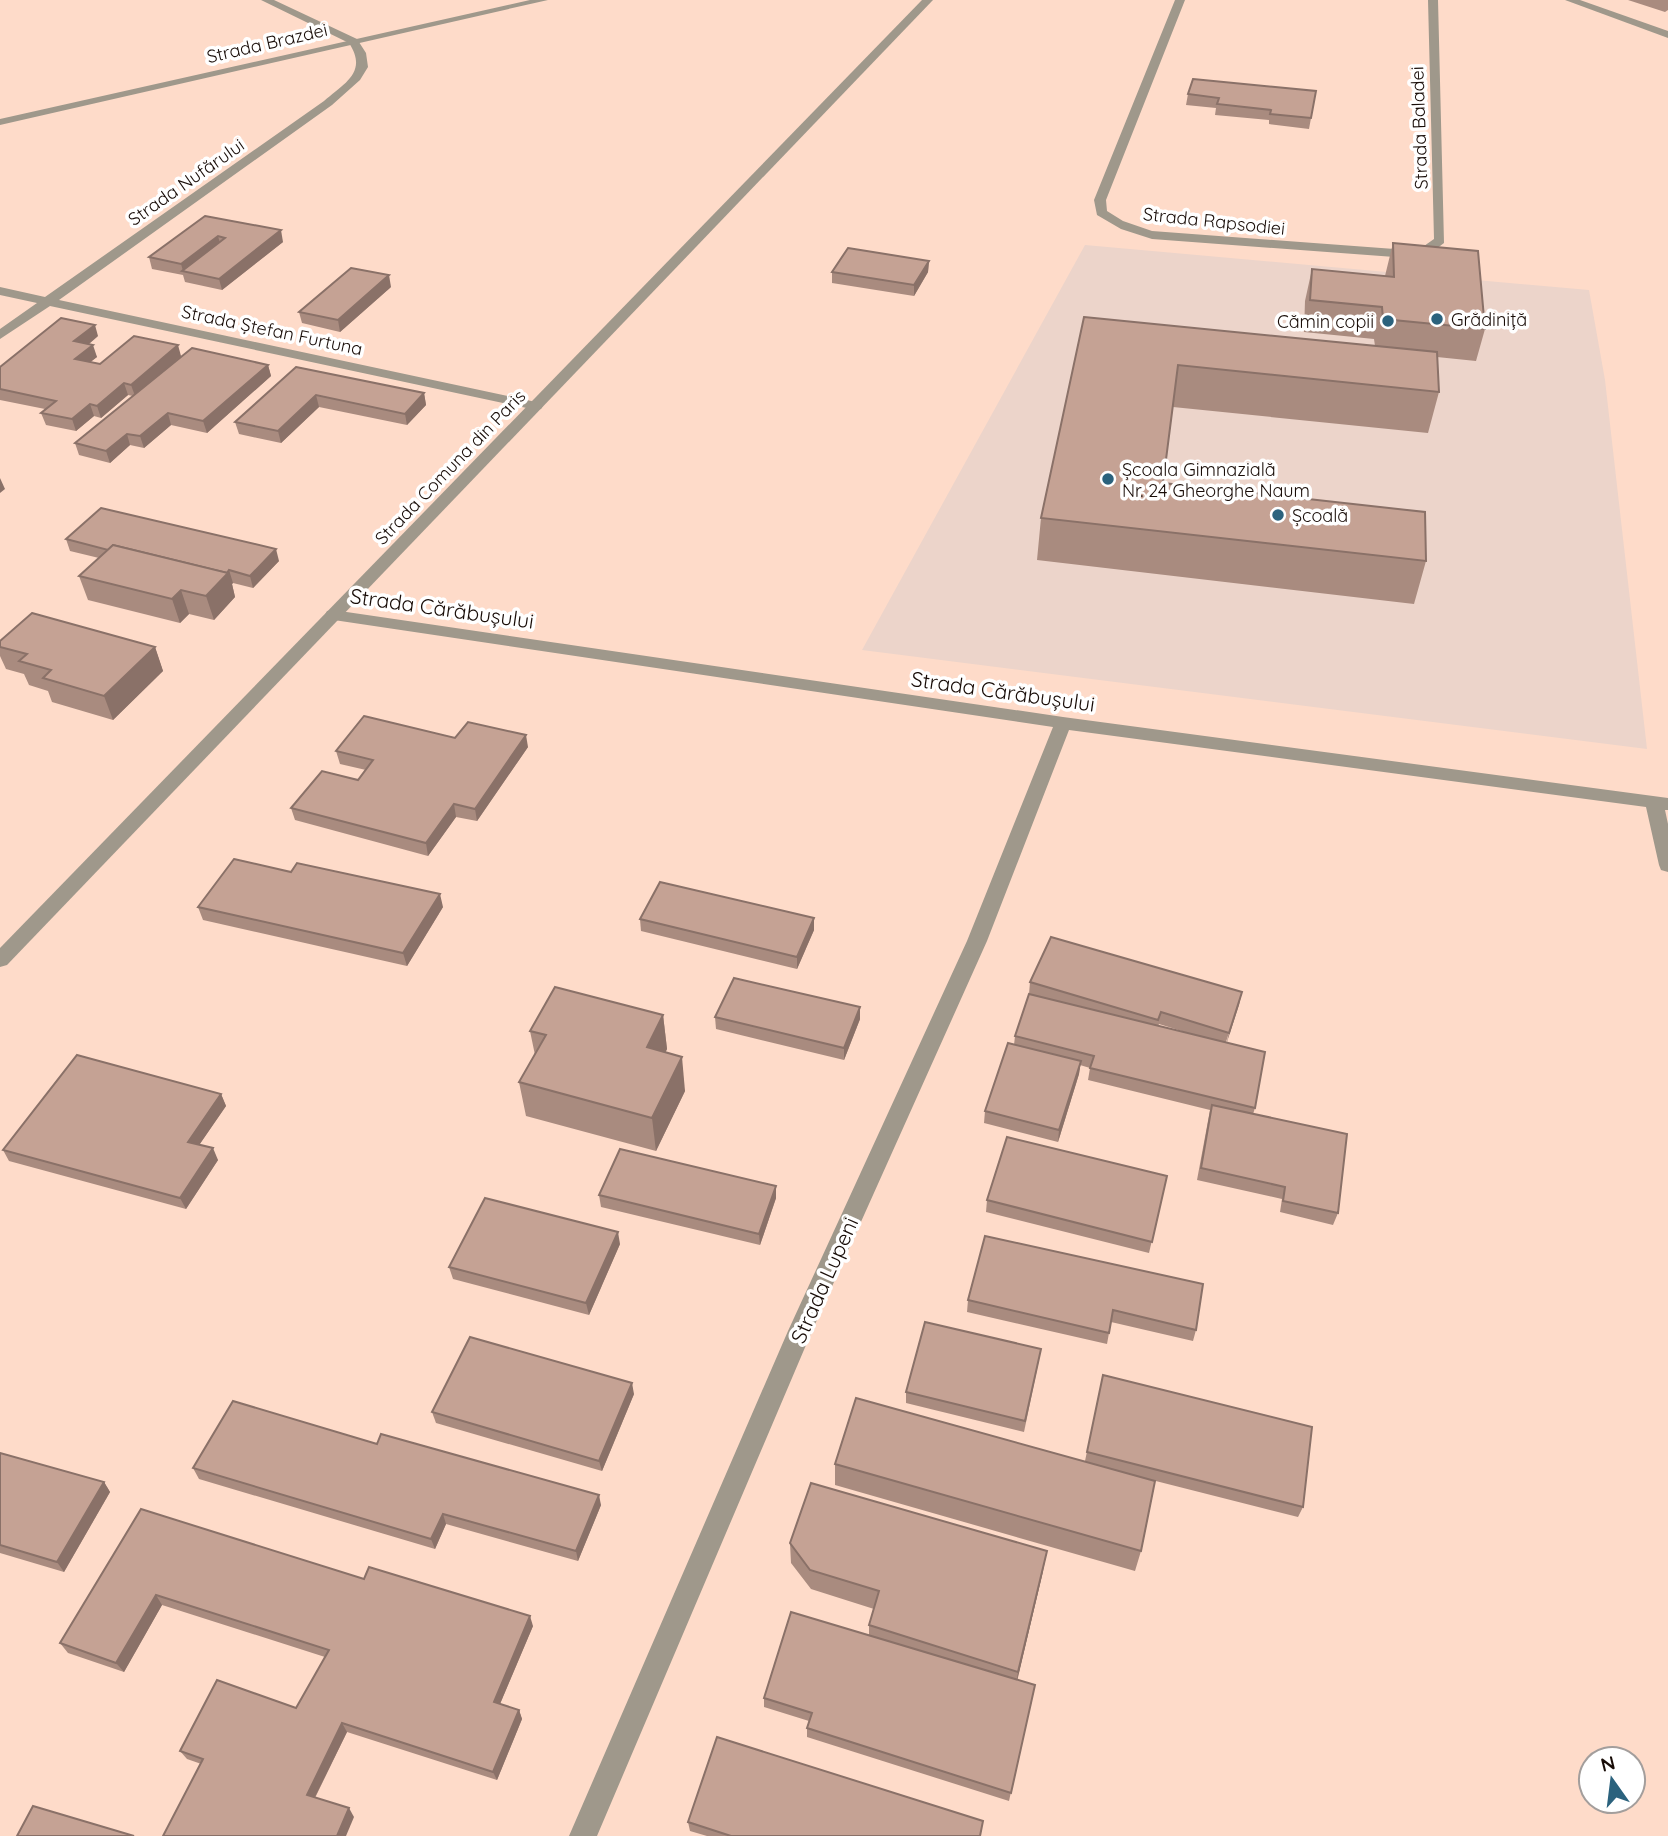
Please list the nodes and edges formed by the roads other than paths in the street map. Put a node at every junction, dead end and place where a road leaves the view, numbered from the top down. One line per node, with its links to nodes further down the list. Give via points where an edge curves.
1 (266, 0): 8 (street)
2 (543, 0): 8 (street, Strada Brazdei)
3 (928, 0): 14 (street, Strada Comuna din Paris)
4 (1180, 0): 10 (street, Strada Rapsodiei, via 1100,200 1101,212 1126,228 1152,235 1383,254)
5 (1433, 0): 10 (street, Strada Baladei, via 1440,240)
6 (1570, 0): 7 (street)
7 (1668, 35)
8 (353, 41): 9 (street, Strada Brazdei); 12 (street, Strada Nufărului, via 363,67 355,80)
9 (0, 122)
10 (1428, 249)
11 (0, 291): 12 (street, Strada Ștefan Furtuna)
12 (47, 302): 13 (street, Strada Nufărului); 14 (street, Strada Ștefan Furtuna)
13 (0, 335)
14 (536, 406): 15 (street, Strada Comuna din Paris)
15 (333, 615): 16 (street, Strada Cărăbușului); 19 (street, Strada Comuna din Paris)
16 (1063, 723): 17 (street, Strada Cărăbușului); 20 (street, Strada Lupeni, via 977,941 800,1331)
17 (1661, 803): 18 (street)
18 (1668, 865)
19 (0, 960)
20 (583, 1836)

